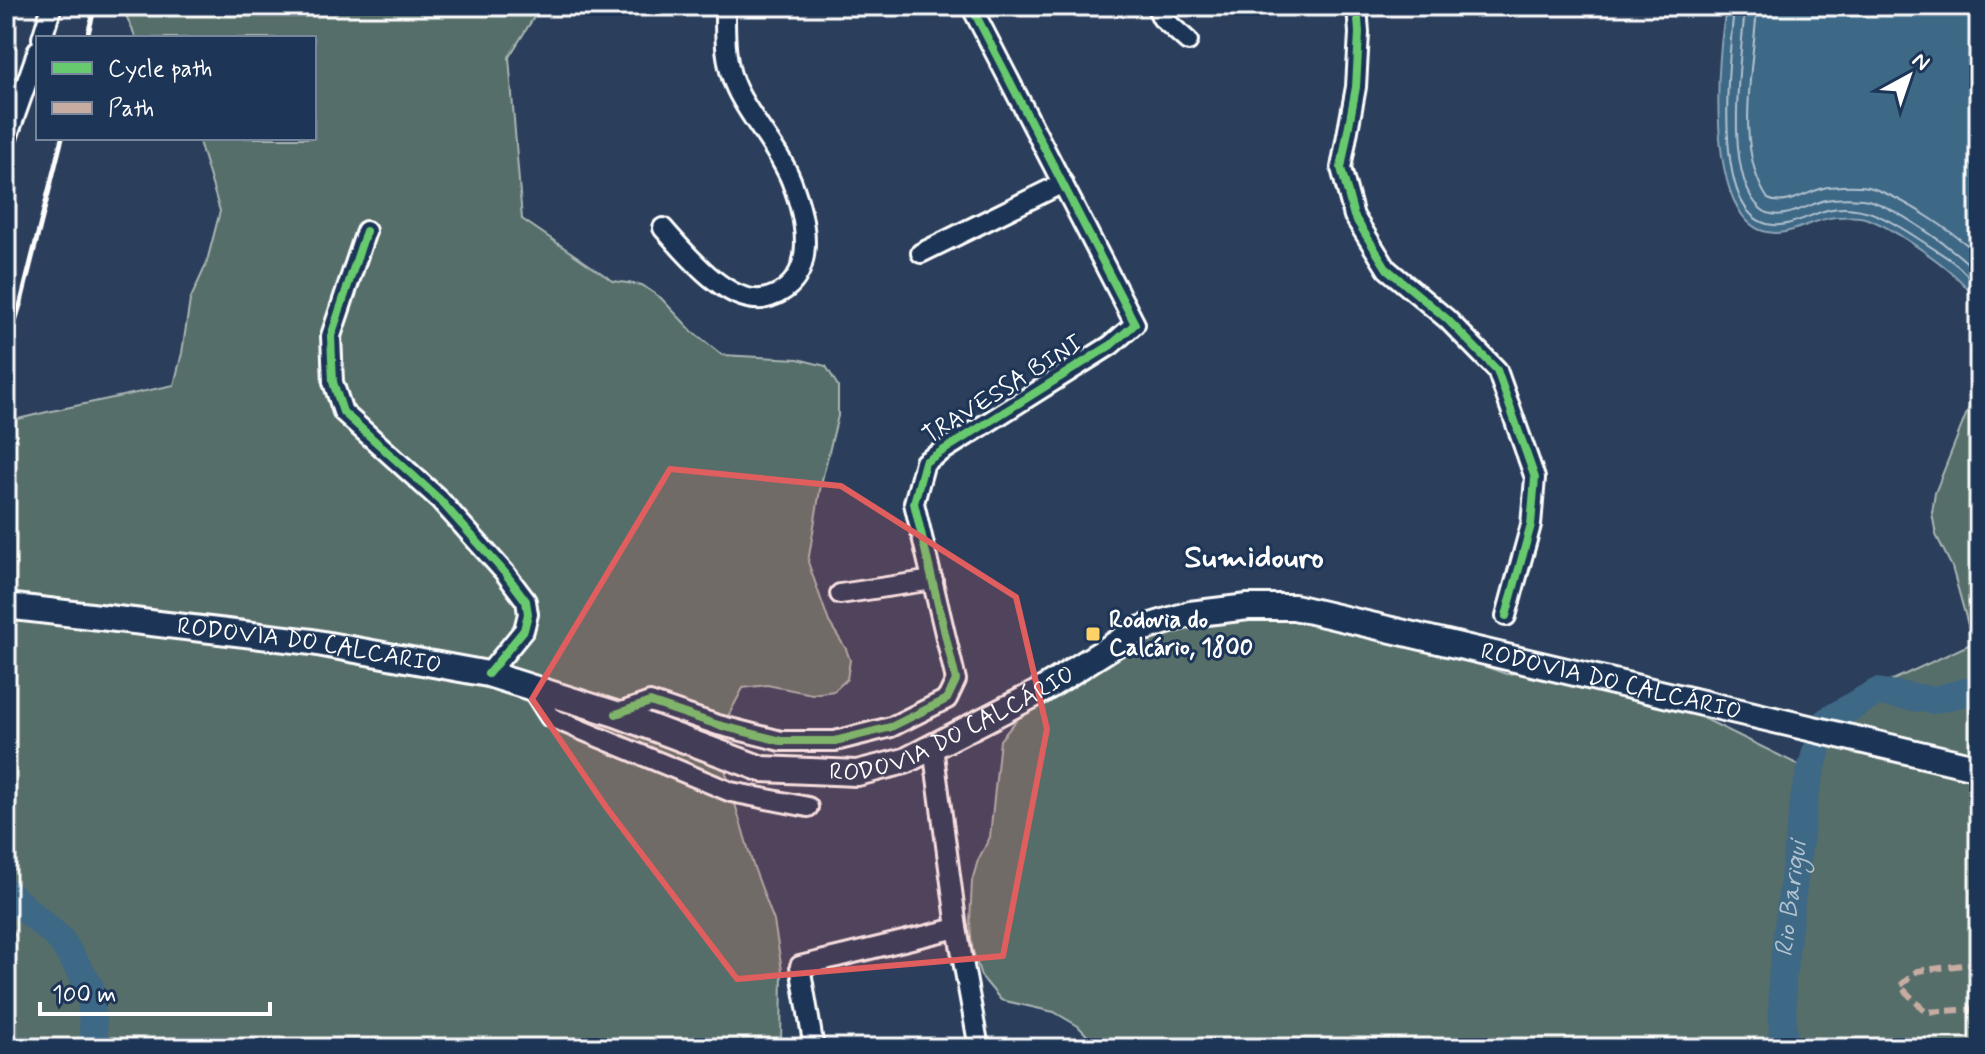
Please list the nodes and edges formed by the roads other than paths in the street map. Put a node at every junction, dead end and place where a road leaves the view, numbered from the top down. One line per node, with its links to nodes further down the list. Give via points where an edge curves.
1 (52, 6): 6 (street)
2 (725, 6): 11 (street, via 725,46 736,88 791,179 806,237 803,265 788,289 767,298 743,299 700,269)
3 (971, 6): 10 (street, TRAVESSA BINI)
4 (1156, 6): 7 (street)
5 (1357, 6): 17 (street, via 1356,87 1341,168 1354,216 1387,269 1497,370 1535,478 1531,525)
6 (43, 36)
7 (1188, 41)
8 (36, 56): 9 (street)
9 (6, 141)
10 (1063, 183): 13 (street); 14 (street, TRAVESSA BINI, via 1135,324 1111,345 925,462 914,503)
11 (663, 228)
12 (366, 231): 18 (street, via 331,336 333,382 343,412 439,499 526,601 524,630)
13 (921, 253)
14 (933, 580): 15 (street); 20 (street, TRAVESSA BINI, via 956,680 947,699 891,727 835,741 781,741 650,702)
15 (840, 594)
16 (6, 606): 18 (main road, RODOVIA DO CALCÁRIO, via 312,642)
17 (1506, 616)
18 (488, 674): 19 (main road, RODOVIA DO CALCÁRIO)
19 (531, 687): 20 (main road, RODOVIA DO CALCÁRIO); 23 (street, via 550,717 731,792)
20 (616, 714): 21 (main road, RODOVIA DO CALCÁRIO, via 762,769 857,773 905,761)
21 (933, 747): 22 (main road, RODOVIA DO CALCÁRIO, via 1041,691 1138,630 1190,614 1294,607); 24 (street)
22 (1979, 768)
23 (808, 807)
24 (957, 928): 25 (street, via 800,966); 26 (street)
25 (814, 1048)
26 (979, 1048)

